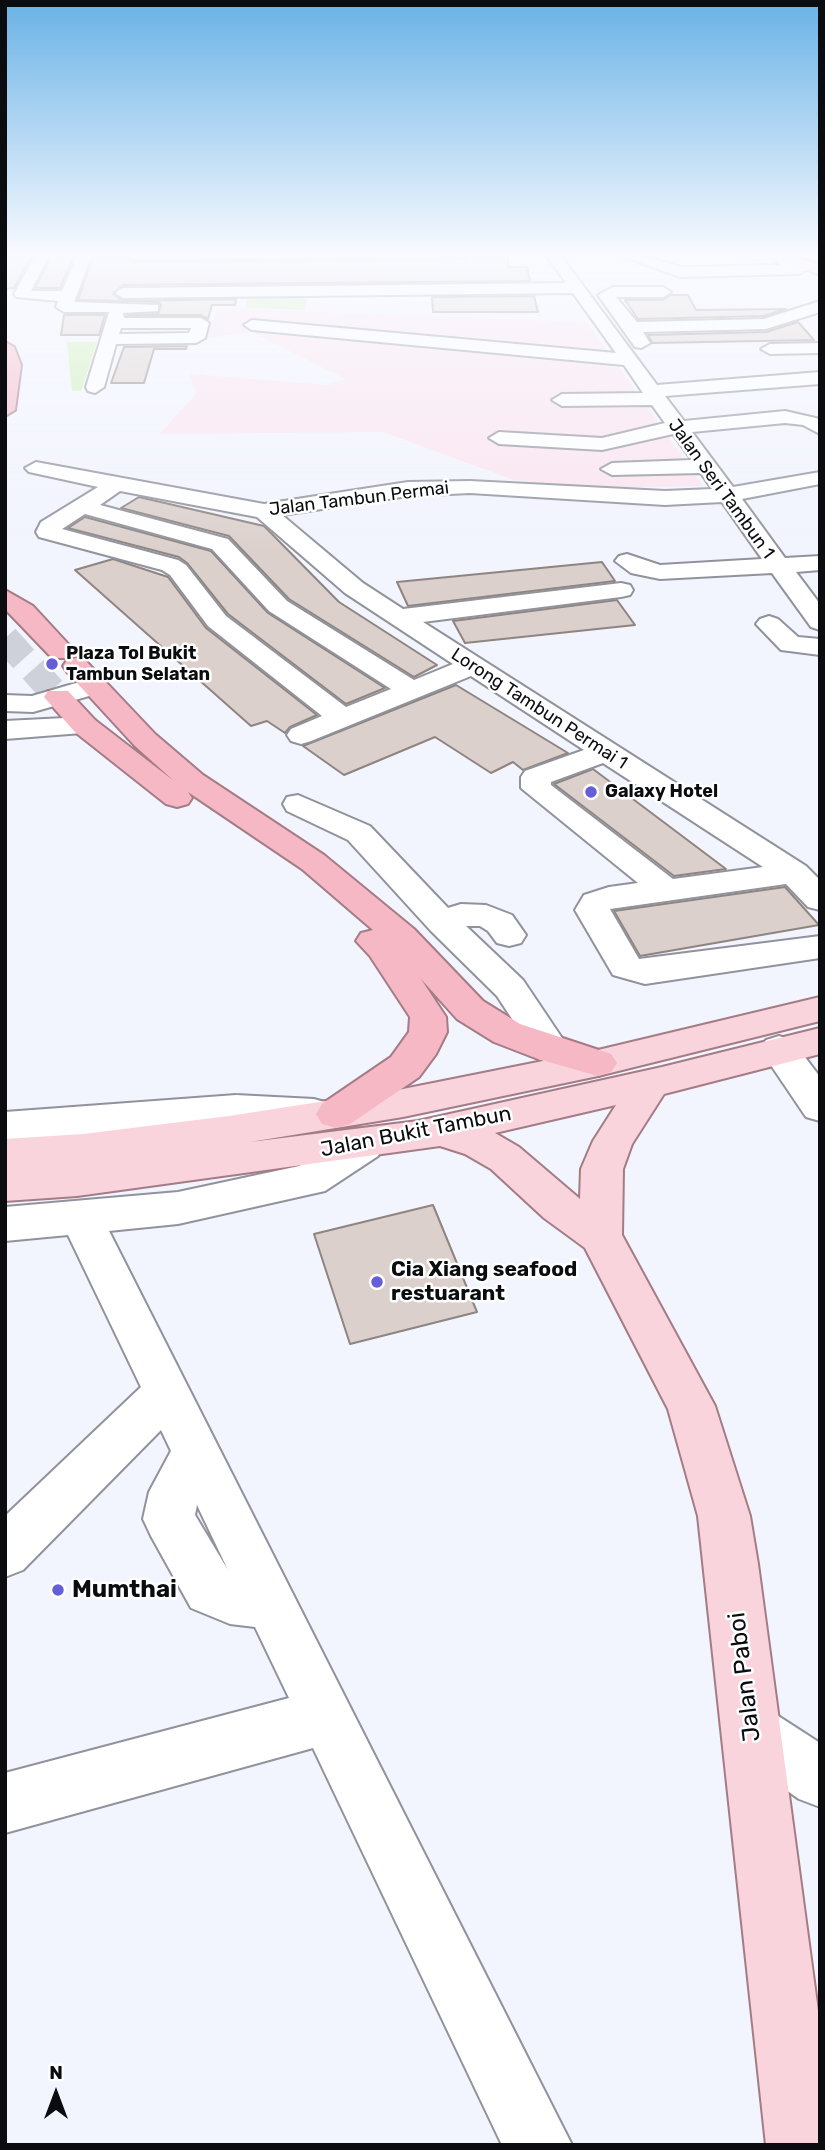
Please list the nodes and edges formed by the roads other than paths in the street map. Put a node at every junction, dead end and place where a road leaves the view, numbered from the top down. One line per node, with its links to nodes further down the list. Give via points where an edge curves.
1 (7, 352): 12 (highway, via 12,365)
2 (105, 352): 9 (street)
3 (171, 352): 6 (street)
4 (546, 352): 7 (street)
5 (623, 352): 7 (street, Jalan Seri Tambun 1)
6 (173, 355)
7 (629, 360): 10 (street, Jalan Seri Tambun 1)
8 (820, 378): 10 (street)
9 (94, 387)
10 (654, 395): 11 (street); 14 (street, Jalan Seri Tambun 1)
11 (562, 400)
12 (5, 410)
13 (548, 416): 16 (street, via 621,419)
14 (677, 428): 16 (street); 18 (street, Jalan Seri Tambun 1); 18 (street)
15 (820, 428): 18 (street, via 796,417)
16 (650, 430): 17 (street, via 602,444)
17 (499, 438)
18 (717, 445): 20 (street); 23 (street, Jalan Seri Tambun 1)
19 (36, 468): 22 (street, Jalan Tambun Permai)
20 (612, 469)
21 (819, 479): 23 (street, Jalan Tambun Permai)
22 (119, 483): 24 (street); 25 (street, Jalan Tambun Permai)
23 (728, 495): 25 (street, Jalan Tambun Permai, via 601,497 445,487); 28 (street, Jalan Seri Tambun 1)
24 (83, 507): 33 (street, via 220,544); 33 (street, via 48,527 47,532 170,565)
25 (264, 511): 30 (street, Lorong Tambun Permai 1)
26 (627, 561): 28 (street, via 660,572)
27 (820, 563): 28 (street)
28 (777, 566): 34 (street, Jalan Seri Tambun 1)
29 (621, 590): 32 (street)
30 (334, 594): 32 (street, Lorong Tambun Permai 1); 33 (street)
31 (5, 597): 38 (highway)
32 (398, 617): 37 (street, Lorong Tambun Permai 1)
33 (254, 618): 39 (street); 42 (street)
34 (820, 622)
35 (769, 624): 36 (street, via 790,644)
36 (820, 648)
37 (472, 666): 39 (street); 46 (street, Lorong Tambun Permai 1)
38 (77, 668): 40 (street); 57 (highway, via 191,781 313,862 402,937 470,1010 507,1033)
39 (411, 690): 42 (street)
40 (58, 697): 41 (street, via 33,705); 43 (highway)
41 (5, 703)
42 (342, 718): 45 (street)
43 (85, 726): 44 (street); 61 (highway, via 382,948 412,992 428,1017 424,1045 405,1067)
44 (5, 730)
45 (301, 735)
46 (604, 752): 48 (street, Lorong Tambun Permai 1); 49 (street, via 536,777 536,788)
47 (298, 804): 51 (street, via 359,833)
48 (793, 873): 49 (street); 50 (street, Lorong Tambun Permai 1)
49 (667, 890): 53 (street, via 596,902 592,910 626,967 655,972)
50 (820, 900)
51 (443, 923): 52 (street, via 461,915 486,916); 57 (street, via 510,988)
52 (509, 934)
53 (820, 947)
54 (820, 1009): 58 (main road, Jalan Bukit Tambun)
55 (820, 1041): 56 (main road, Jalan Bukit Tambun)
56 (779, 1049): 59 (main road, Jalan Bukit Tambun); 60 (street)
57 (551, 1050): 58 (highway)
58 (598, 1063): 61 (main road, Jalan Bukit Tambun)
59 (651, 1083): 63 (main road, Jalan Bukit Tambun); 70 (main road, Jalan Paboi, via 613,1141 602,1169)
60 (820, 1107)
61 (336, 1114): 62 (street, via 236,1110); 65 (main road, Jalan Bukit Tambun)
62 (5, 1126)
63 (441, 1131): 64 (main road, Jalan Bukit Tambun); 70 (main road, Jalan Paboi, via 479,1143 505,1158)
64 (364, 1145): 65 (main road, Jalan Bukit Tambun); 68 (street, via 310,1180 178,1209)
65 (229, 1146): 66 (main road, Jalan Bukit Tambun); 67 (main road, Jalan Bukit Tambun, via 77,1181)
66 (5, 1154)
67 (5, 1185)
68 (81, 1217): 69 (street); 71 (street)
69 (5, 1224)
70 (600, 1236): 74 (main road, Jalan Paboi, via 691,1406 724,1517)
71 (168, 1392): 72 (street); 73 (street)
72 (5, 1552)
73 (327, 1716): 76 (street); 77 (street)
74 (752, 1732): 75 (street); 78 (main road, Jalan Paboi)
75 (820, 1778)
76 (5, 1803)
77 (538, 2145)
78 (800, 2145)

